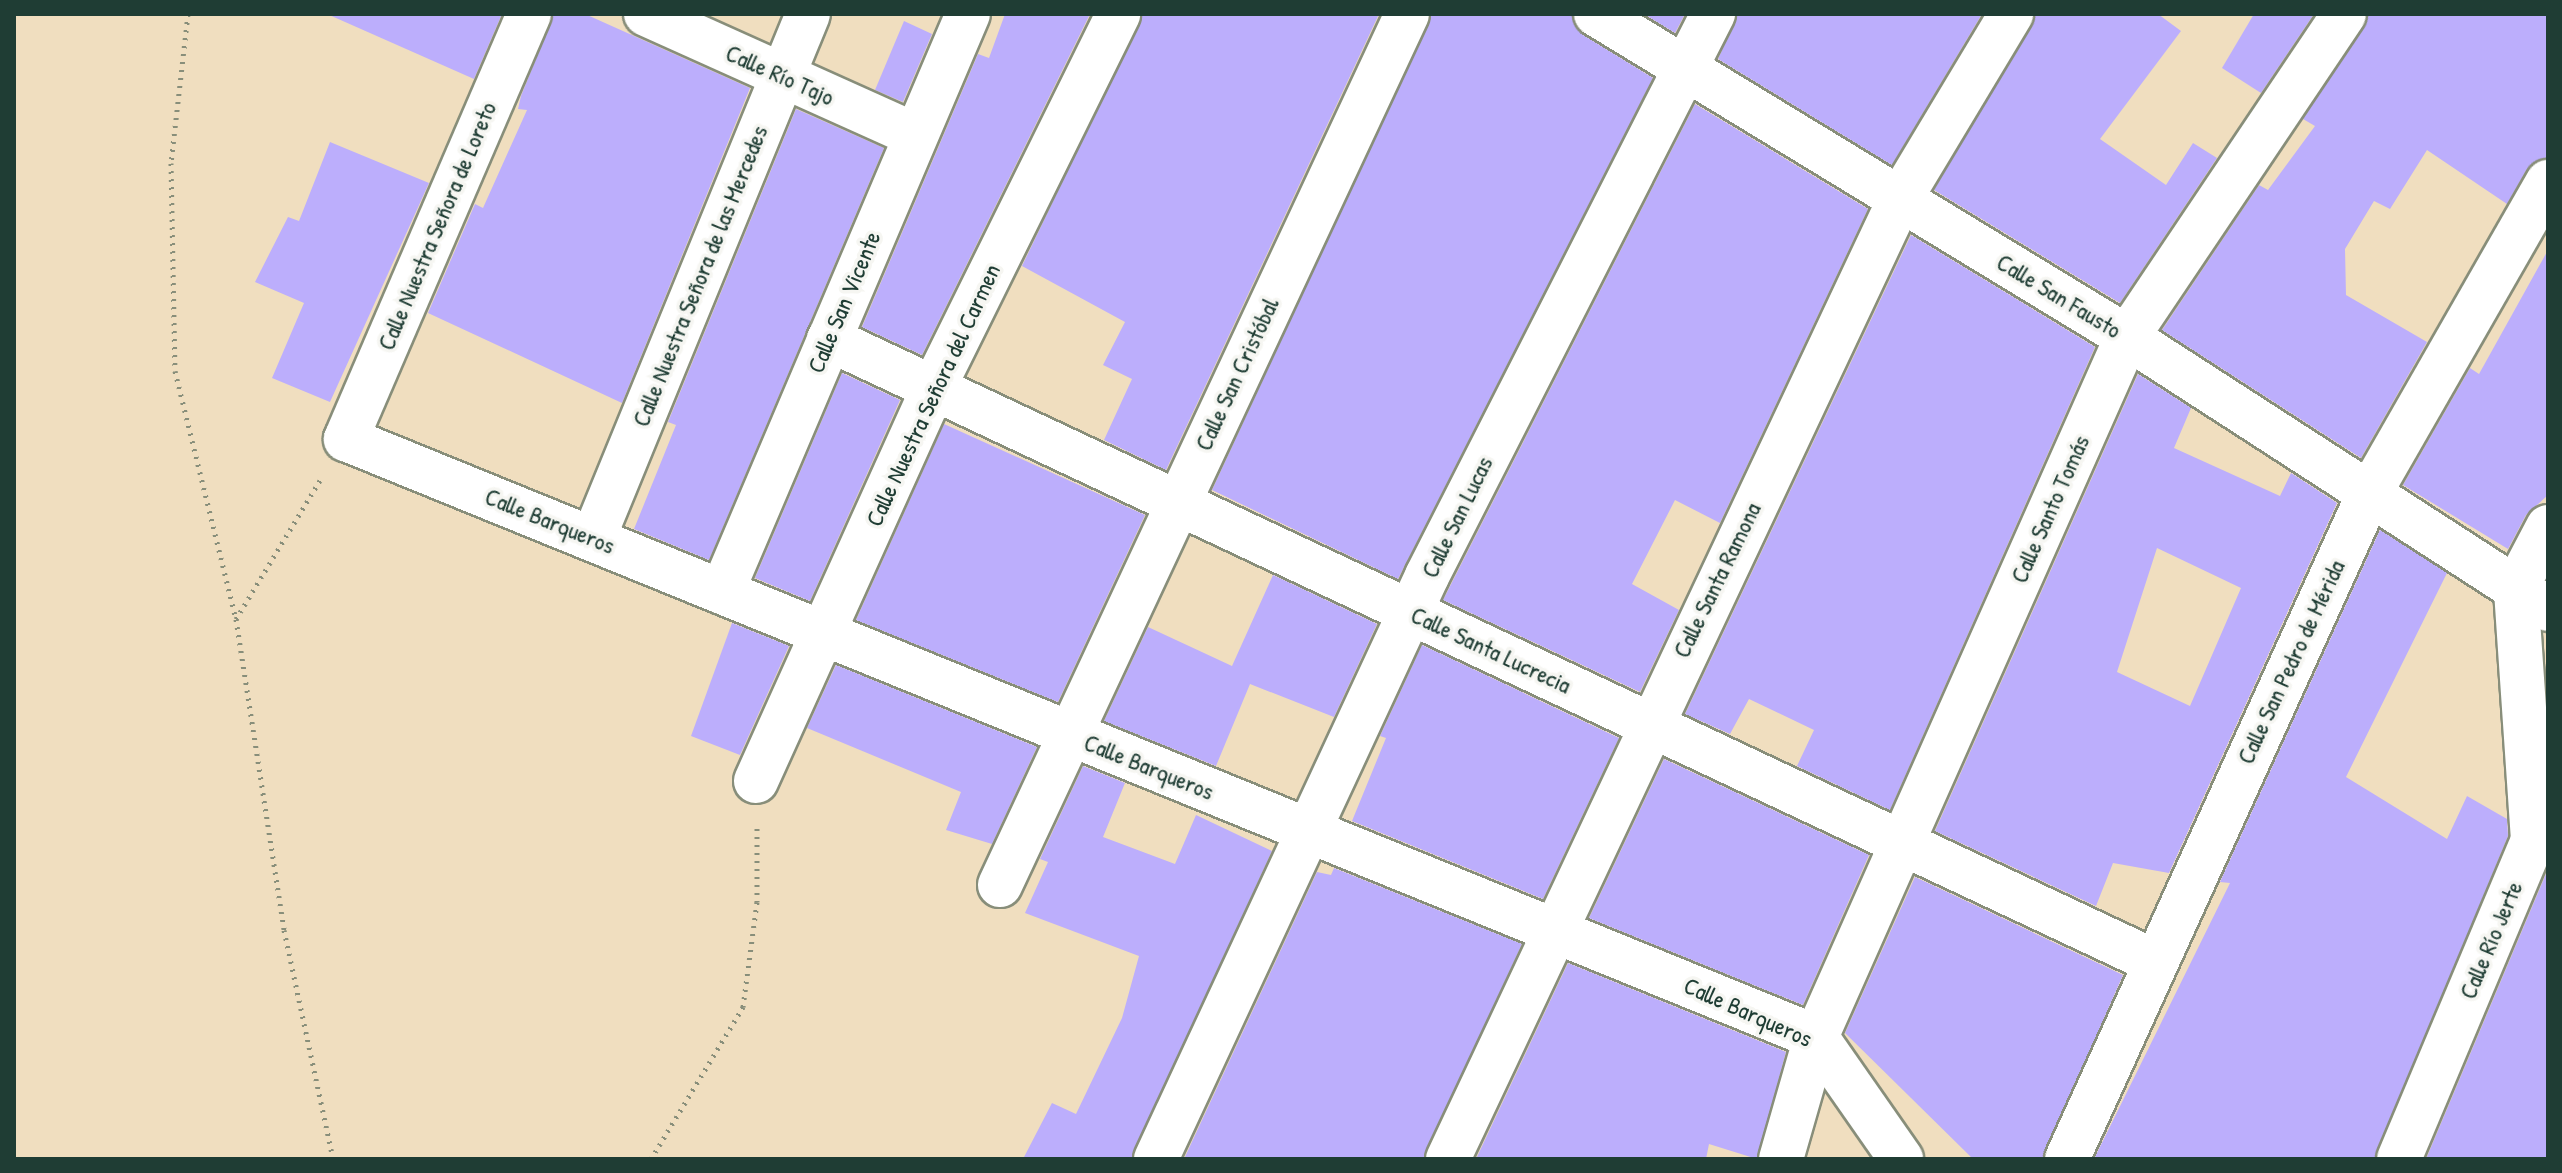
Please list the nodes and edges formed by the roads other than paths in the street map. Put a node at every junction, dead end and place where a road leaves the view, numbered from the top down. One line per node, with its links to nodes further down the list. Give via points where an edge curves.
1 (529, 14): 19 (street, Calle Nuestra Señora de Loreto)
2 (646, 14): 12 (street, Calle Río Tajo)
3 (808, 14): 12 (street, Calle Nuestra Señora de las Mercedes)
4 (968, 14): 13 (street, Calle San Vicente)
5 (1118, 14): 18 (street, Calle Nuestra Señora del Carmen)
6 (1407, 14): 21 (street, Calle San Cristóbal)
7 (1596, 14): 11 (street, Calle San Fausto)
8 (1713, 14): 11 (street, Calle San Lucas)
9 (2011, 14): 15 (street, Calle Santa Ramona)
10 (2344, 14): 16 (street, Calle Santo Tomás)
11 (1680, 68): 15 (street, Calle San Fausto); 26 (street, Calle San Lucas)
12 (782, 76): 13 (street, Calle Río Tajo); 23 (street, Calle Nuestra Señora de las Mercedes)
13 (915, 135): 17 (street, Calle San Vicente)
14 (2548, 182): 20 (street, Calle San Pedro de Mérida)
15 (1900, 199): 16 (street, Calle San Fausto); 28 (street, Calle Santa Ramona)
16 (2127, 337): 20 (street, Calle San Fausto); 33 (street, Calle Santo Tomás)
17 (829, 339): 18 (street, Calle Santa Lucrecia); 24 (street, Calle San Vicente)
18 (933, 389): 21 (street, Calle Santa Lucrecia); 27 (street, Calle Nuestra Señora del Carmen)
19 (346, 439): 23 (street, Calle Barqueros)
20 (2368, 496): 25 (street, Calle San Fausto); 36 (street, Calle San Pedro de Mérida)
21 (1176, 503): 26 (street, Calle Santa Lucrecia); 29 (street, Calle San Cristóbal)
22 (2548, 527): 25 (street)
23 (593, 539): 24 (street, Calle Barqueros)
24 (722, 592): 27 (street, Calle Barqueros)
25 (2532, 598): 31 (street, Calle Río Jerte)
26 (1411, 612): 28 (street, Calle Santa Lucrecia); 32 (street, Calle San Lucas)
27 (823, 633): 29 (street, Calle Barqueros); 30 (street, Calle Nuestra Señora del Carmen)
28 (1649, 724): 33 (street, Calle Santa Lucrecia); 35 (street, Calle Santa Ramona)
29 (1067, 734): 32 (street, Calle Barqueros); 34 (street, Calle San Cristóbal)
30 (756, 781)
31 (2540, 822): 43 (street, Calle Río Jerte)
32 (1310, 831): 35 (street, Calle Barqueros); 38 (street, Calle San Lucas)
33 (1901, 842): 36 (street, Calle Santa Lucrecia); 37 (street, Calle Santo Tomás)
34 (1000, 885)
35 (1555, 931): 37 (street, Calle Barqueros); 39 (street, Calle Santa Ramona)
36 (2153, 961): 42 (street, Calle San Pedro de Mérida)
37 (1816, 1037): 40 (street, Calle Santo Tomás); 41 (street, Calle Barqueros)
38 (1156, 1159)
39 (1448, 1159)
40 (1781, 1159)
41 (1901, 1159)
42 (2067, 1159)
43 (2399, 1159)

